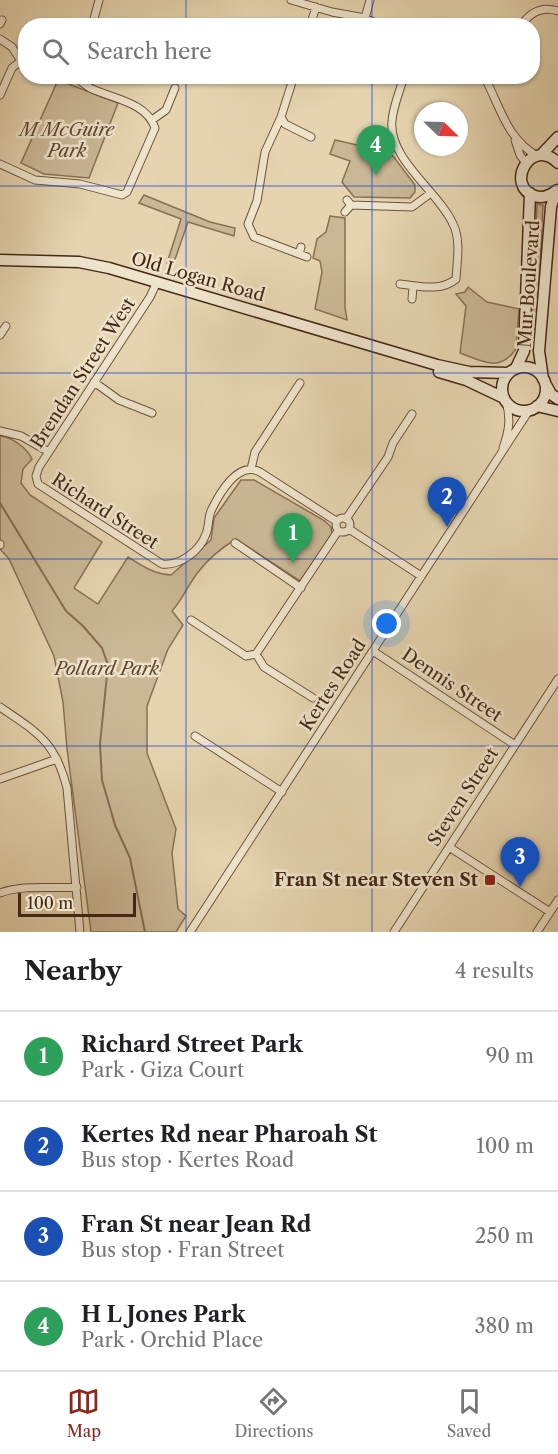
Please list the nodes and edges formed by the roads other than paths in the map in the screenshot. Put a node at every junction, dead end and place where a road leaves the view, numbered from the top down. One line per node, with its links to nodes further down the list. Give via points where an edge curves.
1 (99, 0): 6 (street)
2 (291, 0): 4 (street)
3 (370, 0): 8 (street)
4 (316, 7): 7 (street); 8 (street)
5 (558, 11): 9 (street, via 543,8)
6 (94, 18)
7 (313, 18)
8 (365, 18)
9 (527, 18)
10 (0, 39): 11 (street)
11 (18, 55)
12 (18, 65): 18 (street, via 12,68)
13 (84, 84): 20 (street, via 142,108)
14 (291, 84): 19 (street)
15 (403, 84): 29 (street, via 392,121 394,138 402,156)
16 (489, 84): 21 (street)
17 (175, 88): 20 (street, via 166,110)
18 (0, 95)
19 (281, 117): 22 (street, via 285,124); 32 (street, via 265,152 249,231 254,237 300,251)
20 (152, 120): 27 (street, via 152,137 130,188 122,195 80,184 35,180)
21 (513, 135): 24 (street, via 524,148); 25 (street)
22 (311, 137)
23 (558, 137): 24 (main road)
24 (539, 155): 25 (main road); 26 (main road)
25 (525, 163): 30 (main road, Mur Boulevard, via 521,180)
26 (558, 163)
27 (0, 164)
28 (557, 190): 30 (main road, via 544,197); 42 (main road, Mur Boulevard, via 551,207 539,351)
29 (431, 193): 31 (street, via 412,207 349,202); 36 (street, via 454,224 456,279 442,286)
30 (530, 193): 41 (main road, Mur Boulevard, via 524,351)
31 (345, 212)
32 (307, 257)
33 (0, 260): 34 (main road, Old Logan Road, via 79,262)
34 (157, 282): 40 (main road, Old Logan Road); 43 (street, Brendan Street West)
35 (400, 285): 36 (street)
36 (413, 286): 37 (street)
37 (412, 299)
38 (6, 326): 39 (street)
39 (0, 335)
40 (383, 350): 41 (main road, Old Logan Road, via 469,372); 45 (main road, Old Logan Road)
41 (512, 371): 42 (main road, via 530,368); 45 (main road, via 502,385)
42 (544, 381): 46 (main road); 47 (main road, via 544,396)
43 (94, 382): 49 (street, via 119,400); 52 (street, Brendan Street West)
44 (300, 383): 54 (street, via 255,452)
45 (505, 399): 47 (main road, via 517,409); 53 (street, Kertes Road, via 510,428)
46 (558, 399)
47 (534, 408): 48 (main road); 53 (street, Kertes Road)
48 (558, 411)
49 (152, 413)
50 (412, 414): 56 (street)
51 (0, 431): 52 (street, via 21,436)
52 (49, 452): 55 (street, Brendan Street West, via 37,472)
53 (501, 454): 61 (street, Kertes Road)
54 (251, 469): 55 (street, Richard Street, via 234,476 210,513 201,542 185,559 169,565 155,561); 57 (street)
55 (37, 481)
56 (346, 519): 57 (street); 58 (street)
57 (336, 521): 59 (street)
58 (349, 529): 59 (street, via 344,533); 61 (street)
59 (338, 531): 62 (street)
60 (235, 543): 62 (street)
61 (421, 576): 64 (street, Kertes Road)
62 (301, 588): 65 (street)
63 (191, 620): 65 (street, via 246,656)
64 (373, 651): 70 (street, Dennis Street); 73 (street, Kertes Road)
65 (256, 654): 67 (street, via 264,667)
66 (558, 679): 70 (street, Steven Street)
67 (313, 698)
68 (0, 707): 71 (street, via 47,741)
69 (195, 736): 73 (street)
70 (515, 745): 74 (street, Steven Street)
71 (57, 759): 72 (street); 75 (street, via 67,788)
72 (0, 779)
73 (282, 792): 80 (street, Kertes Road)
74 (449, 847): 78 (street); 81 (street, Steven Street)
75 (77, 887): 76 (street); 79 (street)
76 (0, 893)
77 (558, 900): 78 (street)
78 (550, 912): 82 (street)
79 (80, 932)
80 (190, 932)
81 (394, 932)
82 (537, 932)

